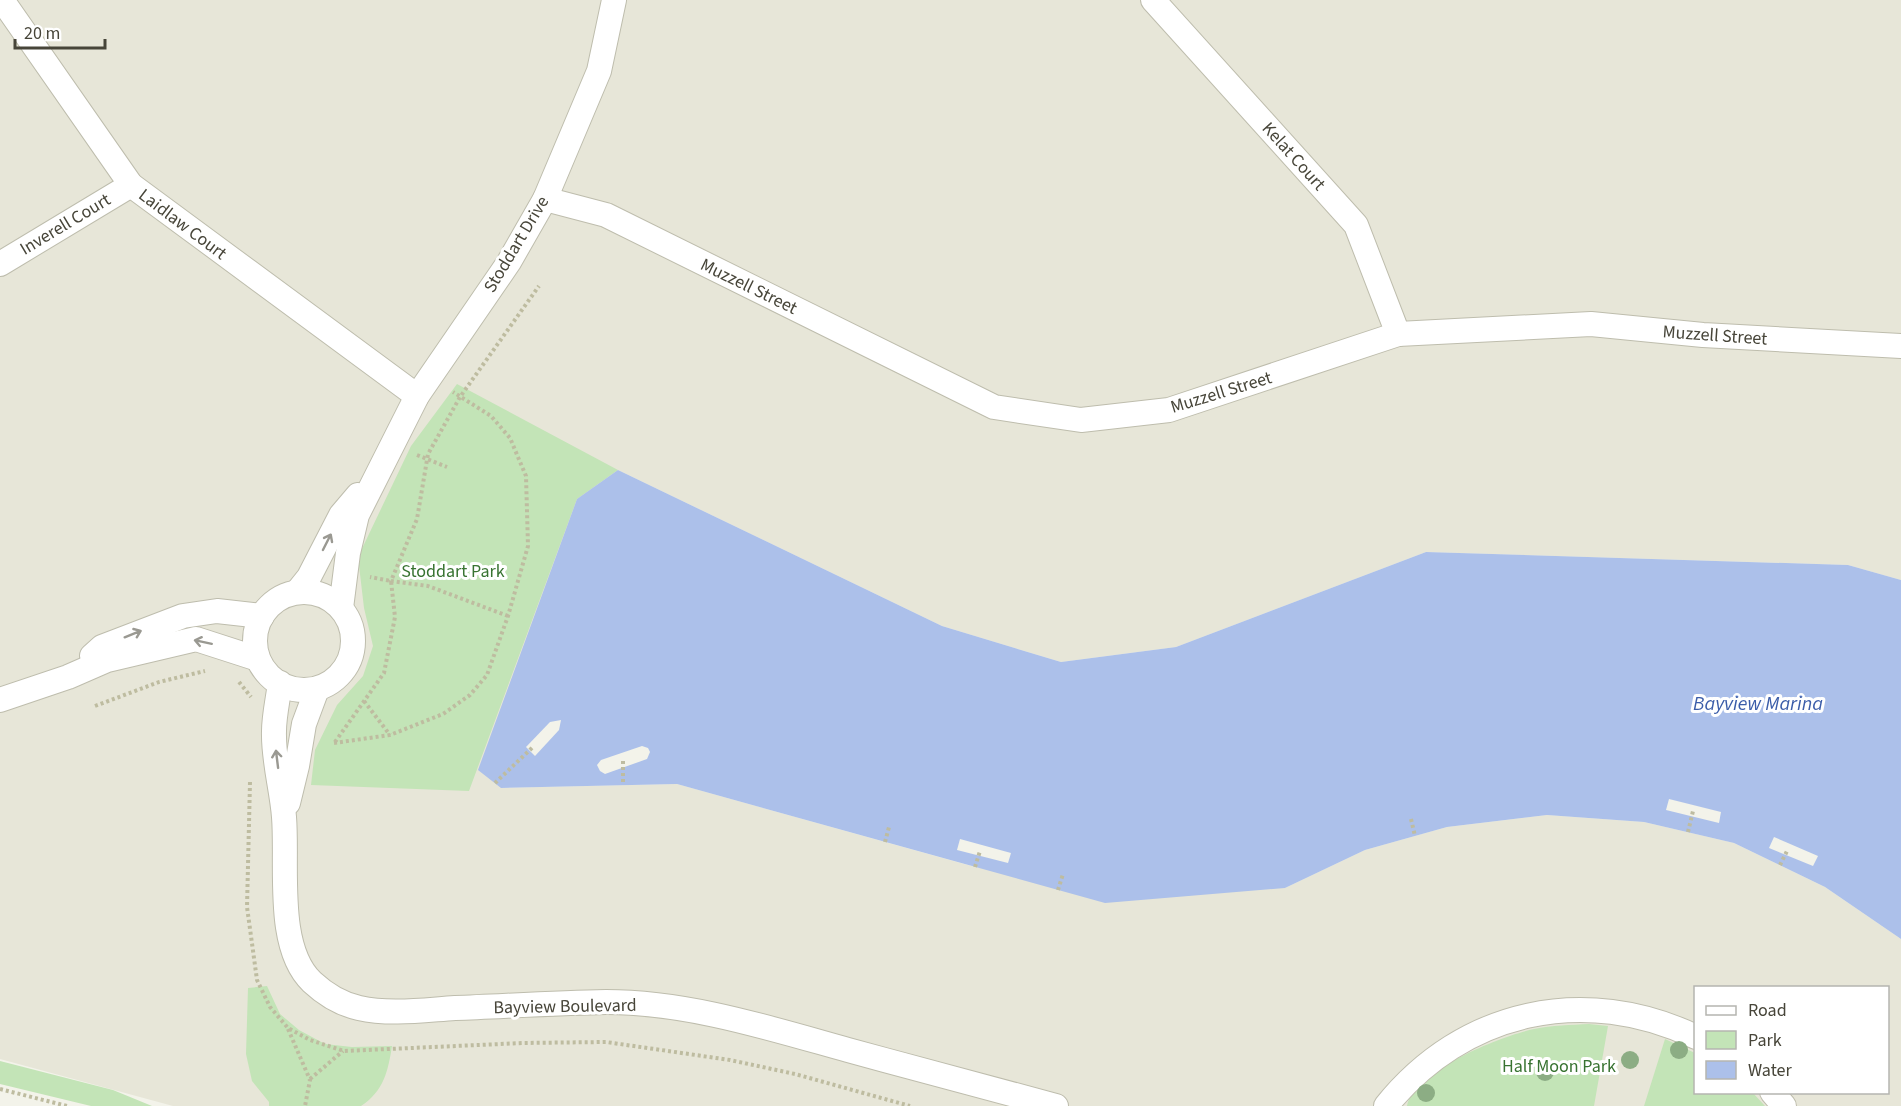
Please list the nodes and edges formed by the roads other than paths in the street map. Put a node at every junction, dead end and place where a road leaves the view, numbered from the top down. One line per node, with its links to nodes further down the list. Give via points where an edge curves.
1 (2, 0): 4 (street, Laidlaw Court)
2 (614, 0): 5 (street, Stoddart Drive, via 599,71)
3 (1153, 0): 7 (street, Kelat Court, via 1356,225)
4 (131, 185): 6 (street, Inverell Court); 9 (street, Laidlaw Court)
5 (545, 199): 7 (street, Muzzell Street, via 606,215 993,407 1082,420 1169,410); 9 (street, Stoddart Drive, via 508,262)
6 (0, 264)
7 (1398, 334): 8 (street, Muzzell Street, via 1591,324 1703,335)
8 (1901, 346)
9 (423, 387): 10 (street, Stoddart Drive)
10 (380, 471): 11 (street, Stoddart Drive, one-way to 10, via 341,515); 12 (street, Stoddart Drive, via 357,515)
11 (297, 592): 12 (street, via 313,592); 13 (street, via 277,600)
12 (341, 608): 17 (street, via 351,625 353,645 348,664 335,680)
13 (262, 616): 14 (street, via 255,637); 15 (street, one-way to 13, via 102,647 183,616 217,611)
14 (258, 659): 15 (street, one-way to 15, via 196,639 107,660); 16 (street)
15 (68, 677): 18 (street)
16 (280, 683): 17 (street, via 298,690); 19 (street, Bayview Boulevard, one-way to 16, via 274,732)
17 (317, 688): 19 (street, Bayview Boulevard, via 304,724)
18 (0, 700)
19 (284, 817): 22 (street, Bayview Boulevard, via 287,912 296,958 310,980 340,1002 357,1008 396,1011 617,1002 667,1007 774,1029)
20 (1694, 1037): 23 (street, via 1662,1022 1605,1011 1528,1016 1451,1045 1404,1083)
21 (1774, 1094): 24 (street)
22 (1056, 1106)
23 (1386, 1106)
24 (1784, 1106)

